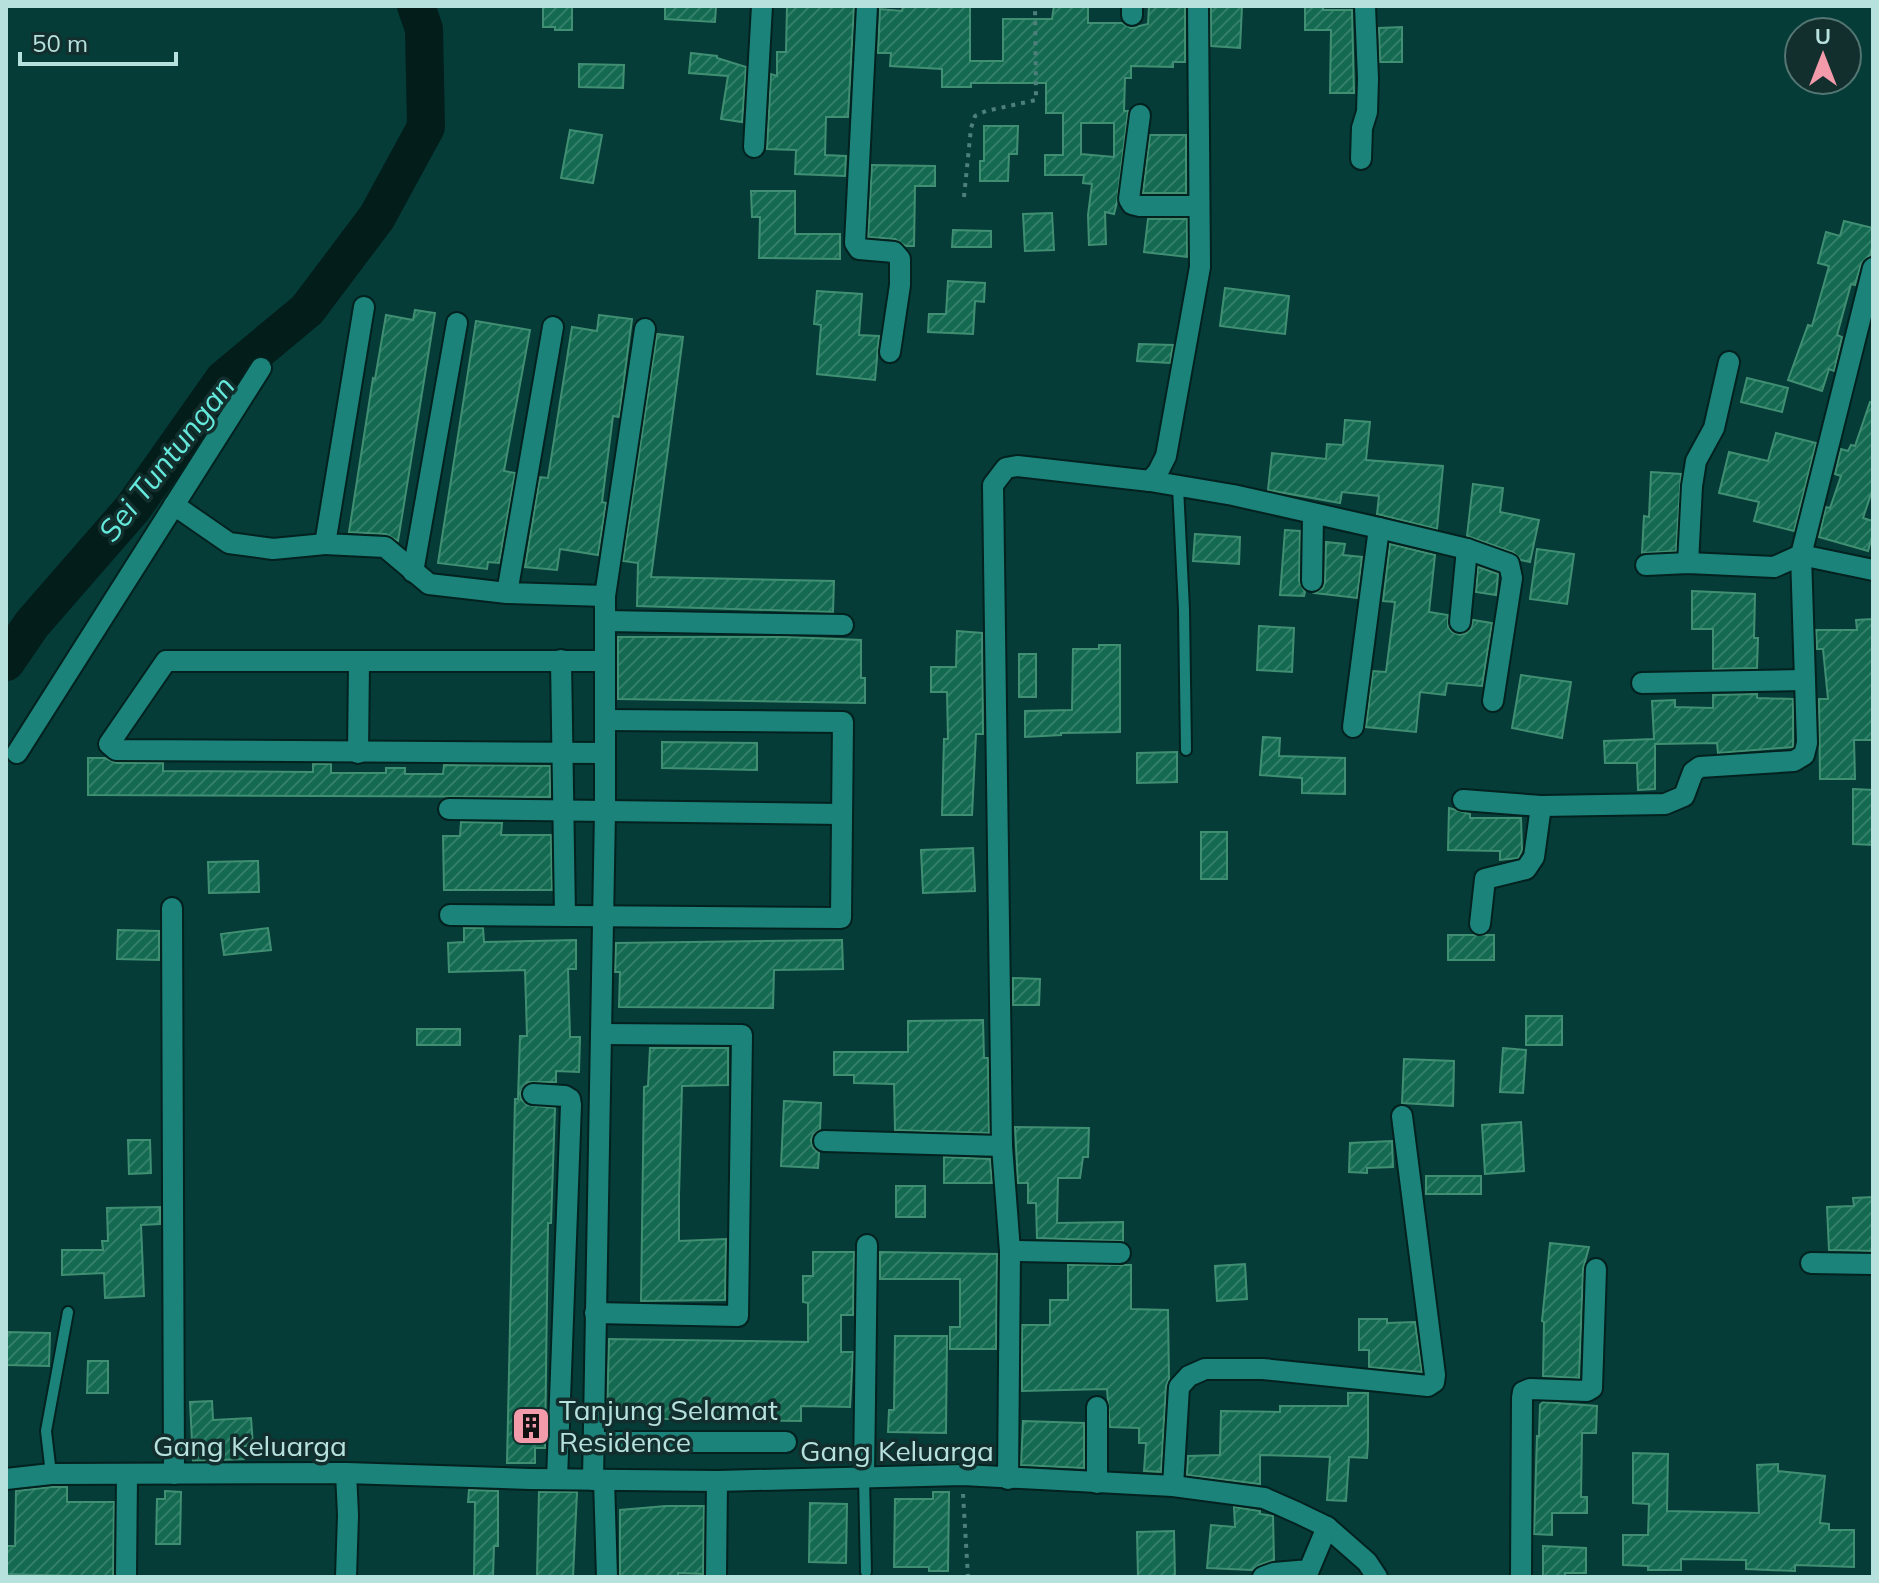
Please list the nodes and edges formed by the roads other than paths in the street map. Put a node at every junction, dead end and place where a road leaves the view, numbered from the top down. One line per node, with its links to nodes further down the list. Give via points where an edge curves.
1 (762, 6): 6 (street)
2 (867, 6): 14 (street, via 855,243 859,249 894,252 900,259)
3 (1198, 6): 8 (street)
4 (1365, 6): 7 (street, via 1368,90)
5 (1140, 115): 8 (street, via 1132,204)
6 (754, 147)
7 (1361, 159)
8 (1199, 206): 17 (street, via 1200,267 1166,456)
9 (1873, 268): 24 (street)
10 (364, 307): 22 (street)
11 (457, 323): 28 (street)
12 (553, 327): 30 (street)
13 (645, 329): 31 (street)
14 (890, 352)
15 (1729, 362): 25 (street, via 1714,428 1696,461)
16 (261, 368): 19 (street)
17 (1150, 481): 18 (street); 63 (street, via 1017,466 1006,468 993,485)
18 (1178, 487): 20 (street); 43 (lane)
19 (174, 505): 22 (street, via 229,543 273,549); 44 (street)
20 (1313, 515): 21 (street); 29 (street)
21 (1379, 528): 23 (street); 42 (street)
22 (325, 544): 28 (street, via 385,547)
23 (1467, 549): 33 (street); 40 (street, via 1512,569)
24 (1801, 555): 25 (street, via 1774,567); 27 (street); 38 (street)
25 (1688, 563): 26 (street)
26 (1646, 565)
27 (1873, 570)
28 (413, 572): 30 (street, via 429,584)
29 (1312, 581)
30 (507, 593): 31 (street)
31 (605, 596): 32 (street)
32 (605, 621): 34 (street); 37 (street)
33 (1460, 622)
34 (843, 625)
35 (561, 660): 36 (street); 37 (street); 46 (street)
36 (359, 661): 45 (street); 45 (street, via 166,661 109,744 116,750)
37 (604, 661): 41 (street)
38 (1805, 680): 39 (street); 49 (street, via 1807,743 1804,755 1794,761 1700,767 1684,796 1665,804)
39 (1642, 683)
40 (1493, 701)
41 (605, 720): 47 (street); 53 (street, via 843,722)
42 (1353, 727)
43 (1186, 750)
44 (17, 753)
45 (358, 753): 46 (street)
46 (563, 753): 47 (street); 51 (street)
47 (605, 753): 52 (street)
48 (1463, 800): 49 (street)
49 (1541, 806): 58 (street, via 1534,857 1526,869 1485,879)
50 (449, 809): 51 (street)
51 (563, 810): 52 (street); 56 (street)
52 (605, 811): 53 (street); 57 (street)
53 (842, 814): 57 (street, via 841,918)
54 (172, 908): 78 (street)
55 (450, 915): 56 (street)
56 (565, 916): 57 (street)
57 (603, 916): 59 (street)
58 (1480, 924)
59 (601, 1034): 71 (street); 71 (street, via 742,1035 738,1316)
60 (533, 1094): 81 (street, via 565,1096 571,1105)
61 (1402, 1116): 86 (street, via 1434,1382 1428,1386 1263,1369 1205,1369 1179,1387)
62 (824, 1141): 63 (street)
63 (1002, 1146): 65 (street)
64 (867, 1245): 79 (street)
65 (1010, 1251): 66 (street); 82 (street)
66 (1120, 1253)
67 (1811, 1263): 68 (street)
68 (1873, 1264)
69 (1596, 1269): 95 (street, via 1592,1388 1523,1392)
70 (68, 1312): 76 (lane, via 46,1431)
71 (595, 1313): 73 (street)
72 (1097, 1407): 85 (street)
73 (595, 1442): 74 (street); 83 (street)
74 (786, 1442)
75 (346, 1473): 78 (street, Gang Keluarga); 81 (street, Gang Keluarga); 91 (street)
76 (51, 1474): 77 (street, Gang Keluarga); 80 (street, Gang Keluarga)
77 (127, 1474): 78 (street, Gang Keluarga); 90 (street)
78 (174, 1474)
79 (864, 1476): 82 (street, Gang Keluarga); 84 (street, Gang Keluarga); 89 (lane)
80 (6, 1479)
81 (557, 1479): 83 (street, Gang Keluarga)
82 (1008, 1479): 85 (street, Gang Keluarga)
83 (598, 1480): 84 (street, Gang Keluarga); 92 (street)
84 (717, 1481): 93 (street)
85 (1097, 1483): 86 (street, Gang Keluarga)
86 (1173, 1486): 87 (street, Gang Keluarga, via 1264,1498)
87 (1334, 1532): 88 (street, Gang Keluarga); 94 (street, via 1309,1570)
88 (1372, 1569)
89 (866, 1572)
90 (126, 1577)
91 (346, 1577)
92 (607, 1577)
93 (716, 1577)
94 (1263, 1577)
95 (1521, 1577)

